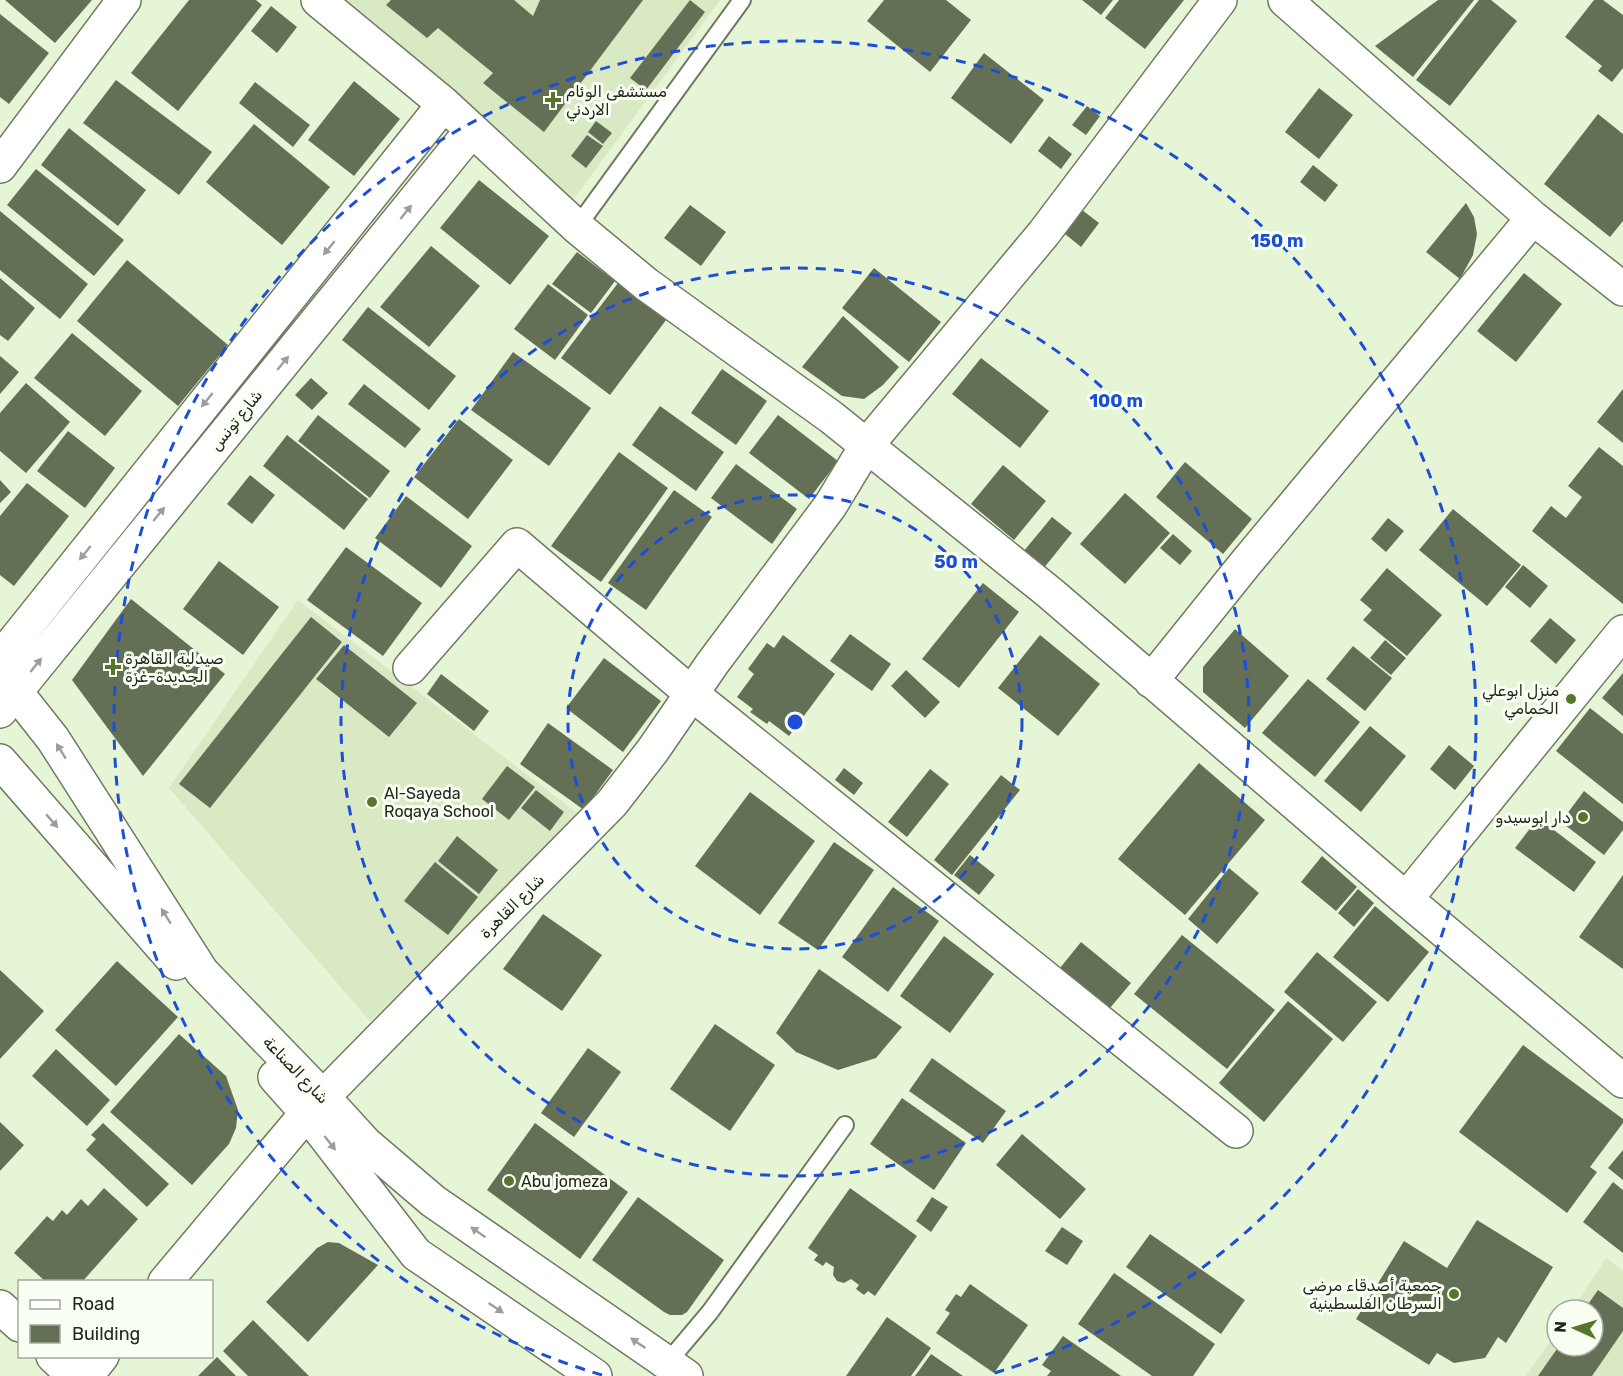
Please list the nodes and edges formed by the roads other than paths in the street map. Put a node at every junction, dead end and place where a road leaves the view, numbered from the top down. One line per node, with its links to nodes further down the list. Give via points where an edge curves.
1 (124, 0): 8 (street)
2 (318, 0): 6 (street)
3 (742, 0): 10 (lane)
4 (1220, 0): 12 (street, شارع القاهرة, via 1044,233)
5 (1285, 0): 9 (street)
6 (444, 104): 7 (street); 14 (street, one-way to 14)
7 (472, 130): 10 (street); 17 (street, شارع تونس, one-way to 7)
8 (0, 166)
9 (1533, 218): 11 (street); 16 (street)
10 (578, 227): 12 (street, via 646,284)
11 (1623, 289)
12 (867, 445): 16 (street, via 1050,593); 18 (street, شارع القاهرة, via 830,506)
13 (1623, 632): 20 (street)
14 (0, 659)
15 (410, 668): 18 (street, via 517,545)
16 (1151, 681): 20 (street)
17 (5, 691): 22 (street, شارع الصناعة, one-way to 17, via 202,972 53,739)
18 (692, 693): 22 (street, شارع القاهرة, via 612,803); 24 (street)
19 (0, 760): 22 (street, شارع الصناعة, one-way to 22)
20 (1406, 899): 21 (street)
21 (1623, 1081)
22 (315, 1105): 25 (street, شارع القاهرة); 30 (street, شارع الصناعة, one-way to 22, via 433,1201); 33 (street, شارع الصناعة, one-way to 33, via 416,1254)
23 (845, 1125): 30 (lane, via 710,1312)
24 (1236, 1131)
25 (166, 1280)
26 (0, 1307): 27 (street)
27 (18, 1323)
28 (55, 1358): 31 (street)
29 (100, 1358): 32 (street)
30 (677, 1370)
31 (74, 1376)
32 (86, 1376)
33 (595, 1376)

